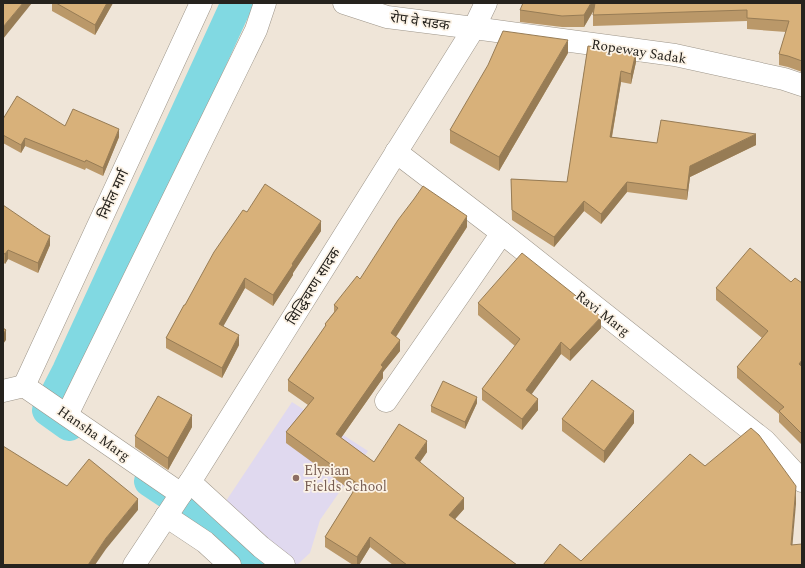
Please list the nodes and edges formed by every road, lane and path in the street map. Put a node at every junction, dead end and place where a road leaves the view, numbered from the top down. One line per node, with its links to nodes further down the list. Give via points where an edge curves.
1 (201, 3): 9 (street, निर्मल मार्ग)
2 (265, 3): 12 (street, via 256,30)
3 (344, 3): 5 (street, रोप वे सडक, via 387,17)
4 (486, 3): 5 (street, सिद्धिचरण सादक)
5 (474, 28): 6 (street, Ropeway Sadak, via 675,55); 7 (street, सिद्धिचरण सादक)
6 (802, 86)
7 (396, 152): 8 (street, Ravi Marg); 14 (street, सिद्धिचरण सादक)
8 (502, 234): 11 (street); 13 (street, Ravi Marg, via 765,441)
9 (24, 386): 10 (street); 12 (street, Hansha Marg)
10 (3, 391)
11 (386, 401)
12 (67, 415): 14 (street, Hansha Marg)
13 (802, 481)
14 (186, 488): 15 (street, सिद्धिचरण सादक); 18 (street, Hansha Marg)
15 (166, 516): 16 (street, सिद्धिचरण सादक); 17 (street, via 204,542)
16 (134, 565)
17 (230, 565)
18 (284, 565)

